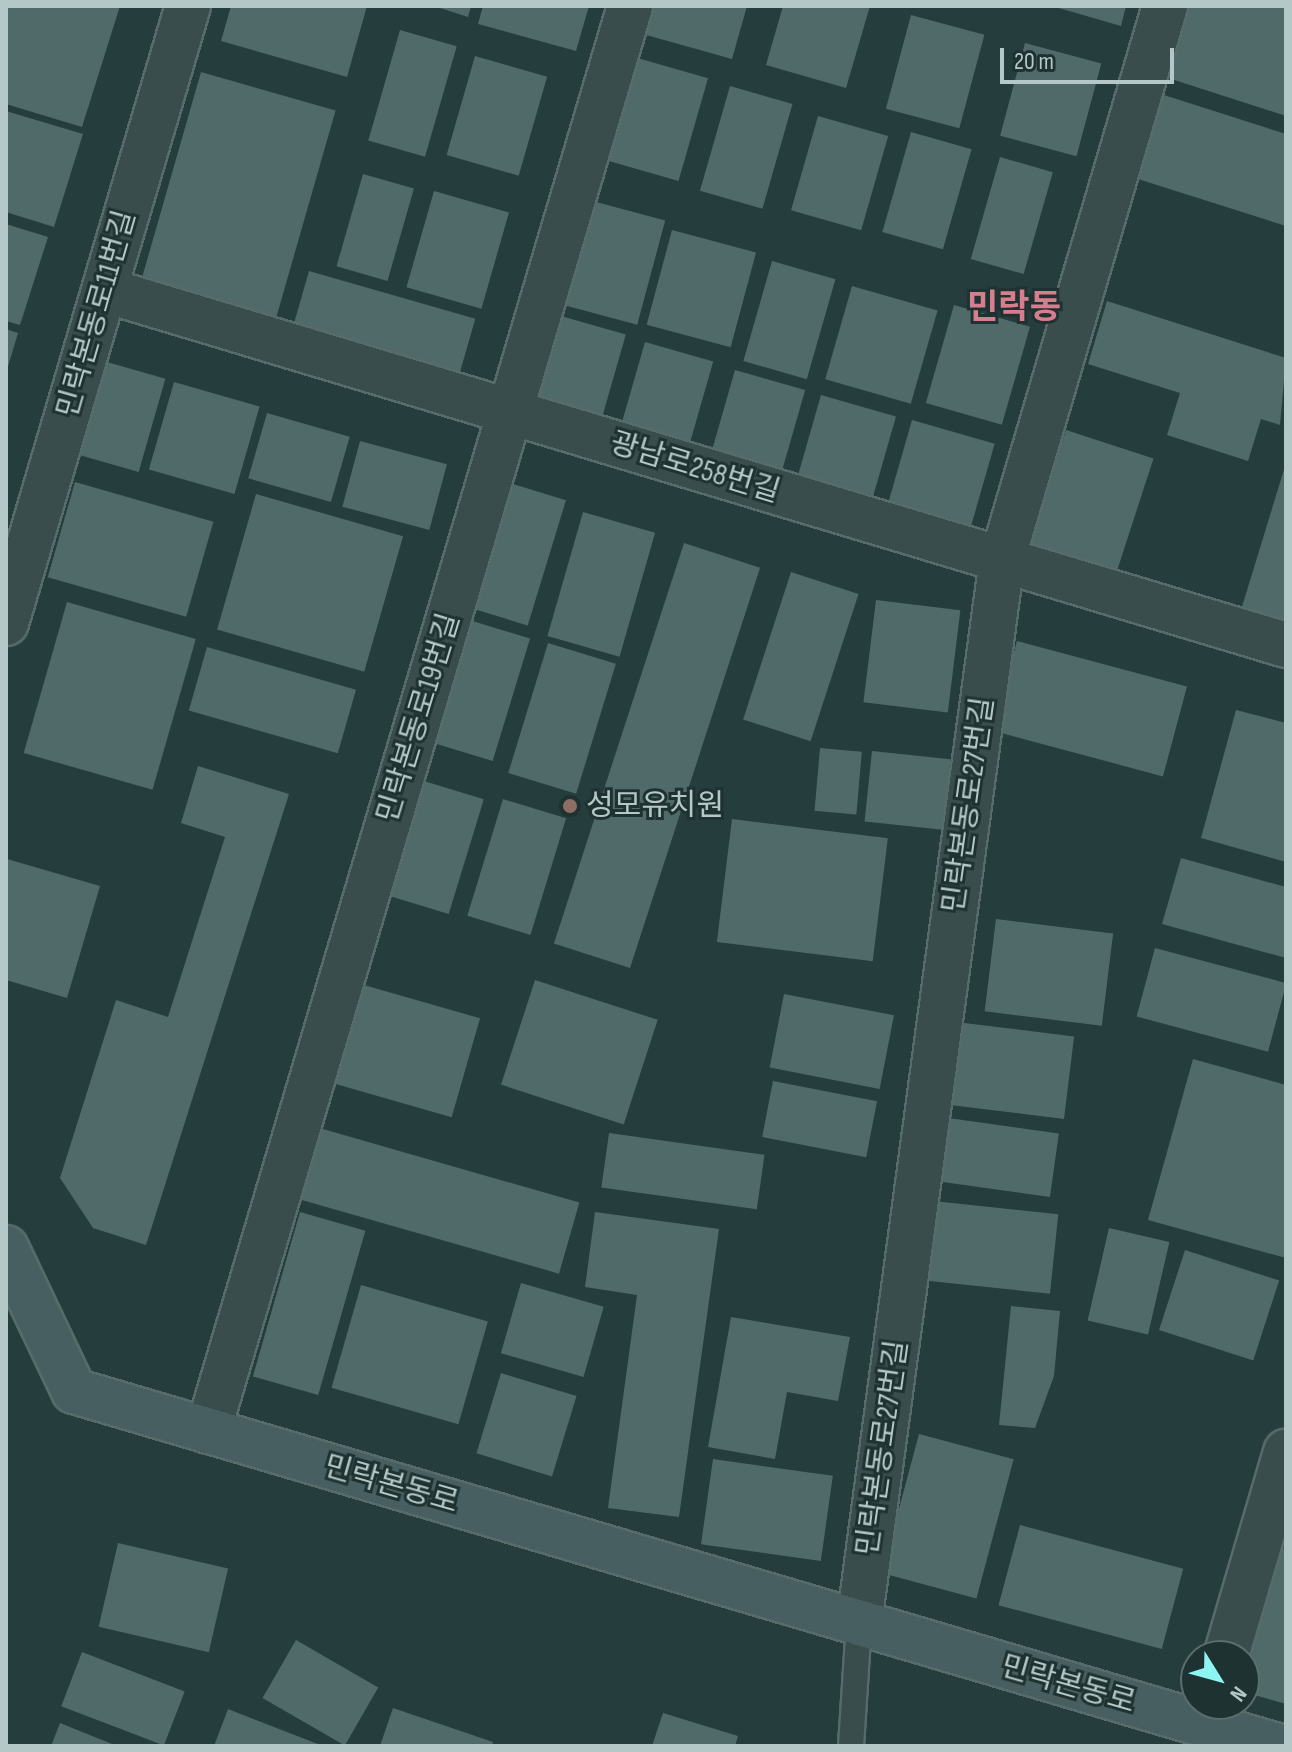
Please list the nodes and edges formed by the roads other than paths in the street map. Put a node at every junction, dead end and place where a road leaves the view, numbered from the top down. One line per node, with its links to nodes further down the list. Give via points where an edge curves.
1 (188, 6): 4 (street, 민락본동로11번길)
2 (630, 6): 5 (street, 민락본동로19번길)
3 (1165, 6): 6 (street, 민락본동로27번길)
4 (105, 290): 5 (street, 광남로258번길); 7 (street, 민락본동로11번길)
5 (510, 412): 6 (street, 광남로258번길); 10 (street, 민락본동로19번길)
6 (1002, 560): 8 (street, 광남로258번길); 12 (street, 민락본동로27번길)
7 (6, 623)
8 (1286, 645)
9 (6, 1248): 10 (main road, 민락본동로, via 74,1391)
10 (208, 1431): 12 (main road, 민락본동로)
11 (1286, 1452): 13 (street)
12 (859, 1623): 14 (main road, 민락본동로); 16 (lane)
13 (1231, 1640)
14 (1180, 1707)
15 (1220, 1720): 17 (main road, 민락본동로)
16 (851, 1746)
17 (1277, 1746)

